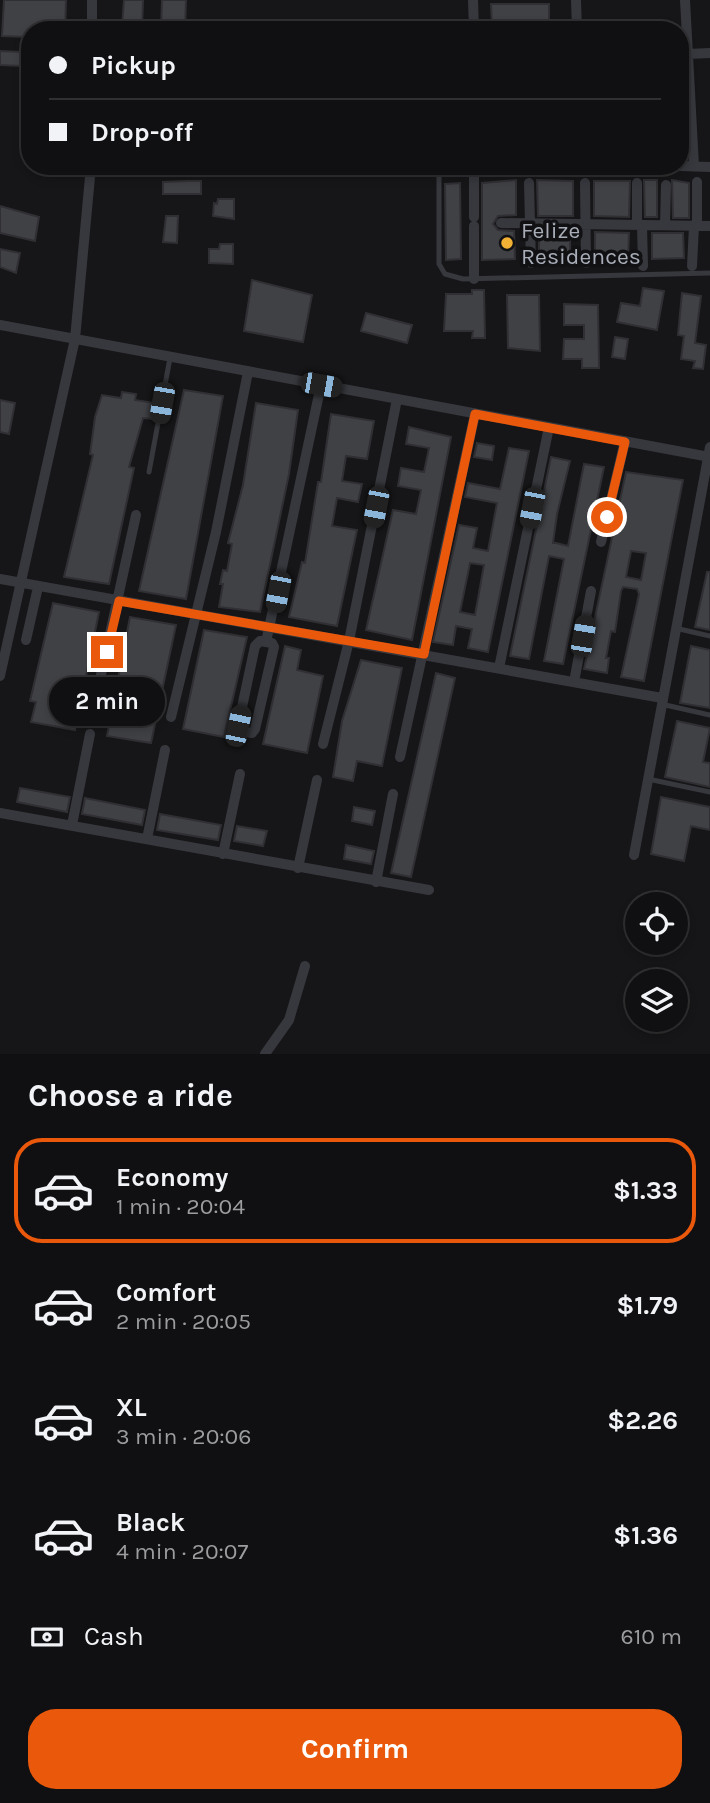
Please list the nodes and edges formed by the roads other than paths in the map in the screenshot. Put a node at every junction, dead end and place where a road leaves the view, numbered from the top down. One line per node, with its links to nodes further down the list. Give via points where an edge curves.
1 (92, 0): 5 (street)
2 (472, 0): 6 (street)
3 (576, 0): 7 (street)
4 (685, 0): 8 (street)
5 (92, 21)
6 (473, 21)
7 (577, 21)
8 (686, 21)
9 (710, 53): 10 (street)
10 (689, 54)
11 (689, 73): 13 (street)
12 (689, 166): 13 (street)
13 (694, 166): 14 (street)
14 (710, 167)
15 (90, 175): 37 (street)
16 (439, 175): 35 (lane, via 439,264 452,277)
17 (474, 175): 35 (street)
18 (697, 182): 28 (street)
19 (529, 183): 24 (street)
20 (585, 183): 25 (street)
21 (637, 183): 26 (street)
22 (666, 185): 27 (street)
23 (501, 223): 24 (street)
24 (531, 223): 25 (street); 30 (street)
25 (587, 224): 26 (street); 31 (street)
26 (639, 225): 27 (street); 32 (street)
27 (666, 225): 28 (street)
28 (695, 226): 29 (street); 33 (street)
29 (710, 226)
30 (531, 263)
31 (586, 263)
32 (643, 267)
33 (692, 267)
34 (710, 274): 35 (lane)
35 (474, 279)
36 (0, 326): 37 (street)
37 (75, 339): 38 (street); 50 (street)
38 (170, 357): 39 (street); 46 (lane)
39 (248, 372): 40 (street); 54 (street)
40 (321, 385): 41 (street); 55 (street)
41 (397, 399): 42 (street); 59 (street)
42 (475, 414): 43 (street); 61 (street)
43 (549, 427): 44 (street); 62 (street)
44 (625, 442): 45 (street); 48 (street)
45 (709, 454): 56 (street)
46 (149, 472)
47 (136, 515): 53 (street)
48 (601, 542)
49 (0, 579): 50 (street)
50 (19, 583): 51 (street); 63 (street)
51 (38, 587): 53 (street); 58 (street)
52 (591, 591): 64 (street)
53 (119, 601): 54 (street); 66 (street)
54 (196, 616): 55 (street); 68 (street)
55 (271, 626): 59 (street); 60 (street)
56 (676, 628): 57 (lane); 65 (street)
57 (710, 636)
58 (26, 640)
59 (349, 641): 61 (street); 70 (street)
60 (266, 642): 60 (street, via 255,646 238,726 242,732 255,729 274,647)
61 (424, 654): 62 (street); 72 (street)
62 (499, 668): 64 (street)
63 (0, 676)
64 (574, 682): 65 (street)
65 (662, 701): 67 (lane); 74 (street)
66 (95, 702)
67 (710, 715)
68 (171, 717)
69 (90, 734): 79 (street)
70 (323, 744)
71 (165, 750): 80 (street)
72 (400, 757)
73 (240, 774): 81 (street)
74 (648, 779): 76 (lane); 82 (street)
75 (317, 780): 83 (street)
76 (710, 792)
77 (393, 794): 84 (street)
78 (0, 813): 79 (street)
79 (72, 825): 80 (street)
80 (147, 839): 81 (street)
81 (223, 853): 83 (street)
82 (634, 855)
83 (298, 868): 84 (street)
84 (376, 882): 85 (street)
85 (429, 890)
86 (305, 966): 87 (street, via 289,1020)
87 (265, 1054)

